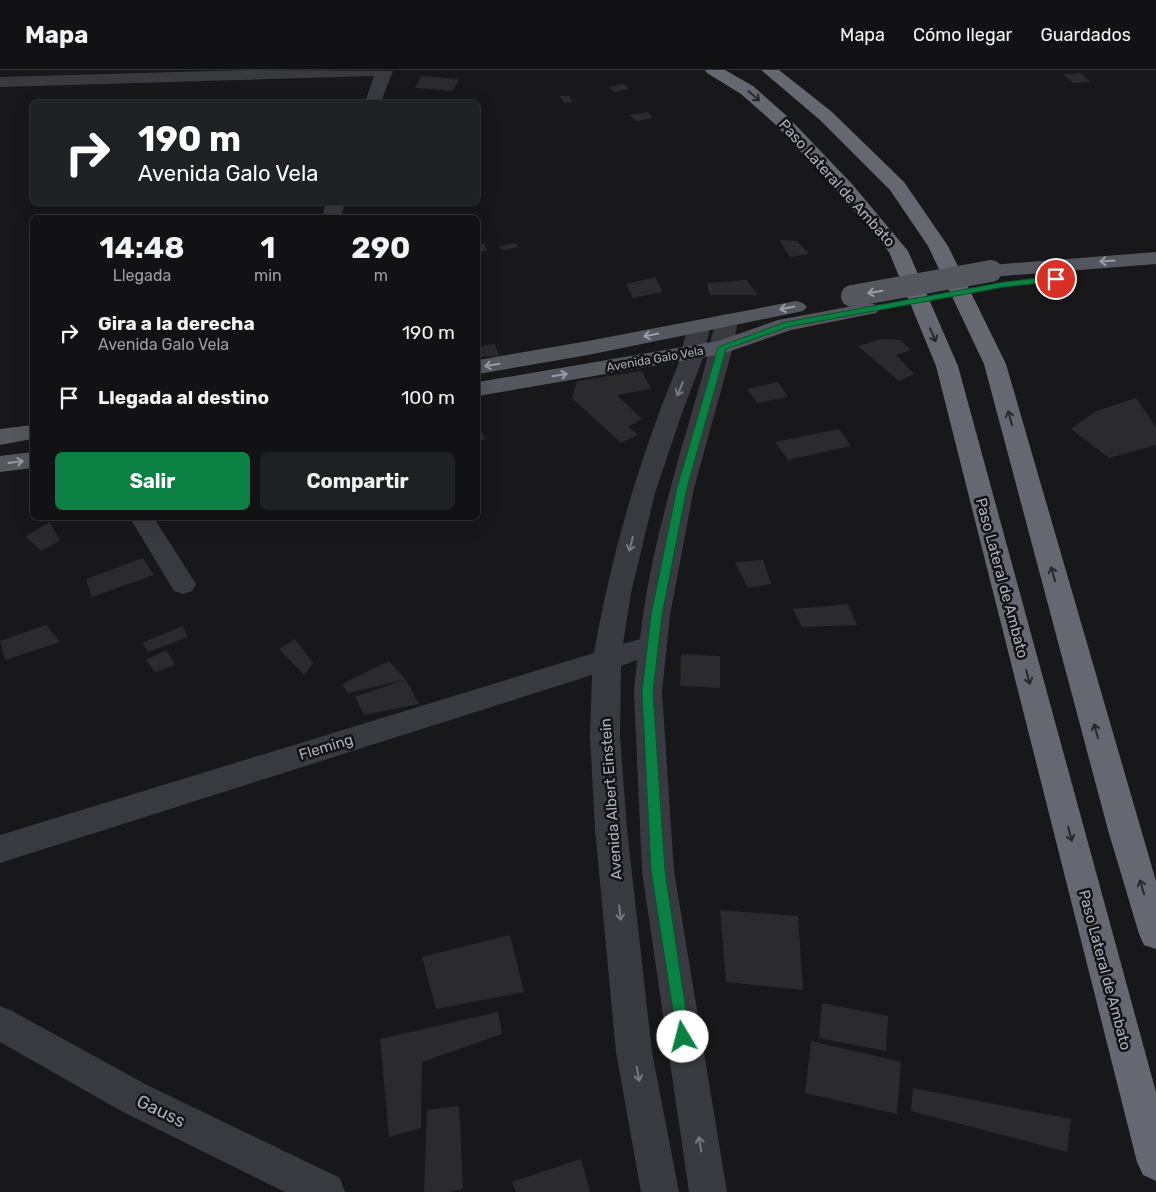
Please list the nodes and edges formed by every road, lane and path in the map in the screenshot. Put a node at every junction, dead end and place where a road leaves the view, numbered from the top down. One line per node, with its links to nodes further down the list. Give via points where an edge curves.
1 (385, 70): 4 (street); 5 (street)
2 (714, 70): 23 (highway, Paso Lateral de Ambato, one-way to 23, via 747,90 782,121 846,188 898,251 947,366)
3 (769, 70): 21 (highway, one-way to 3, via 1124,830 995,364 938,246 897,186 826,116)
4 (0, 82)
5 (374, 100)
6 (1156, 258): 8 (main road, Avenida Galo Vela, one-way to 8, via 1063,264)
7 (1156, 275): 8 (main road, Avenida Galo Vela)
8 (998, 278): 9 (main road, Avenida Galo Vela, via 869,309); 9 (main road, Avenida Galo Vela, one-way to 9, bridge, via 852,296)
9 (710, 337): 10 (main road, Avenida Galo Vela, one-way to 10, via 588,348); 11 (main road, Avenida Galo Vela, one-way to 9); 18 (street, via 656,615); 19 (street, Avenida Albert Einstein, one-way to 19, via 672,410 643,493 618,593)
10 (480, 367)
11 (480, 389)
12 (30, 432): 13 (main road)
13 (0, 437)
14 (30, 460): 15 (main road, one-way to 14)
15 (0, 464)
16 (143, 520): 17 (street)
17 (183, 584)
18 (653, 646): 19 (street, Fleming); 26 (street, one-way to 18, via 658,871 648,692)
19 (607, 659): 20 (street, Fleming); 25 (street, Avenida Albert Einstein, one-way to 25, via 604,736 611,829 634,1052)
20 (0, 849)
21 (1156, 934)
22 (0, 1023): 24 (street, Gauss, via 136,1099)
23 (1156, 1162)
24 (326, 1192)
25 (660, 1192)
26 (708, 1192)

